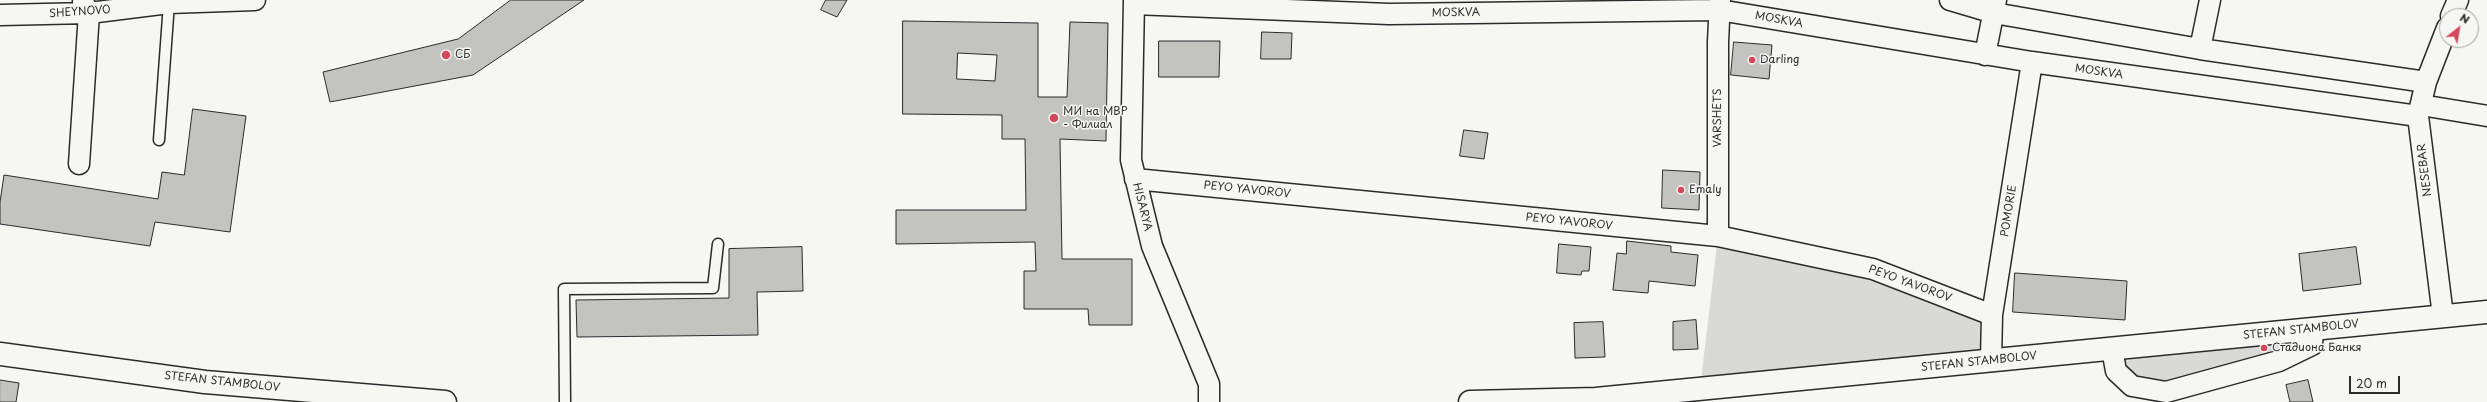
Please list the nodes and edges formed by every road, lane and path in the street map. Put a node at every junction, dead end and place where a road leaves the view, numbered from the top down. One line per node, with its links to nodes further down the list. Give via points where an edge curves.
1 (255, 0): 5 (street, SHEYNOVO)
2 (1950, 0): 7 (street)
3 (2210, 0): 11 (street)
4 (1134, 2): 6 (street, MOSKVA, via 1389,14); 19 (street, HISARYA, via 1131,160)
5 (169, 3): 8 (street, SHEYNOVO); 17 (lane)
6 (1720, 5): 12 (street, MOSKVA); 20 (street, VARSHETS)
7 (1995, 6): 11 (street); 12 (street)
8 (85, 7): 9 (street, SHEYNOVO); 18 (street)
9 (0, 15)
10 (2439, 48): 14 (street, NESEBAR)
11 (2200, 49): 14 (street)
12 (1985, 55): 13 (street, MOSKVA)
13 (2032, 62): 15 (street, MOSKVA); 23 (street, POMORIE)
14 (2426, 82): 15 (street, NESEBAR)
15 (2420, 110): 16 (street, MOSKVA); 24 (street, NESEBAR)
16 (2487, 116)
17 (159, 140)
18 (79, 164)
19 (1135, 179): 20 (street, PEYO YAVOROV); 32 (street, HISARYA, via 1152,246 1209,384)
20 (1718, 236): 23 (street, PEYO YAVOROV, via 1873,269)
21 (718, 244): 31 (lane, via 713,288 564,289)
22 (2487, 312): 24 (street, STEFAN STAMBOLOV)
23 (1992, 315): 28 (street, POMORIE)
24 (2443, 316): 25 (street, STEFAN STAMBOLOV)
25 (2313, 329): 26 (street, STEFAN STAMBOLOV); 29 (street, via 2312,345 2279,361)
26 (2112, 349): 28 (street, STEFAN STAMBOLOV); 29 (street, via 2116,371 2132,386)
27 (0, 354): 30 (street, STEFAN STAMBOLOV, via 205,382)
28 (1991, 361): 33 (street, STEFAN STAMBOLOV, via 1596,399)
29 (2147, 395)
30 (445, 402)
31 (565, 402)
32 (1209, 402)
33 (1470, 402)

